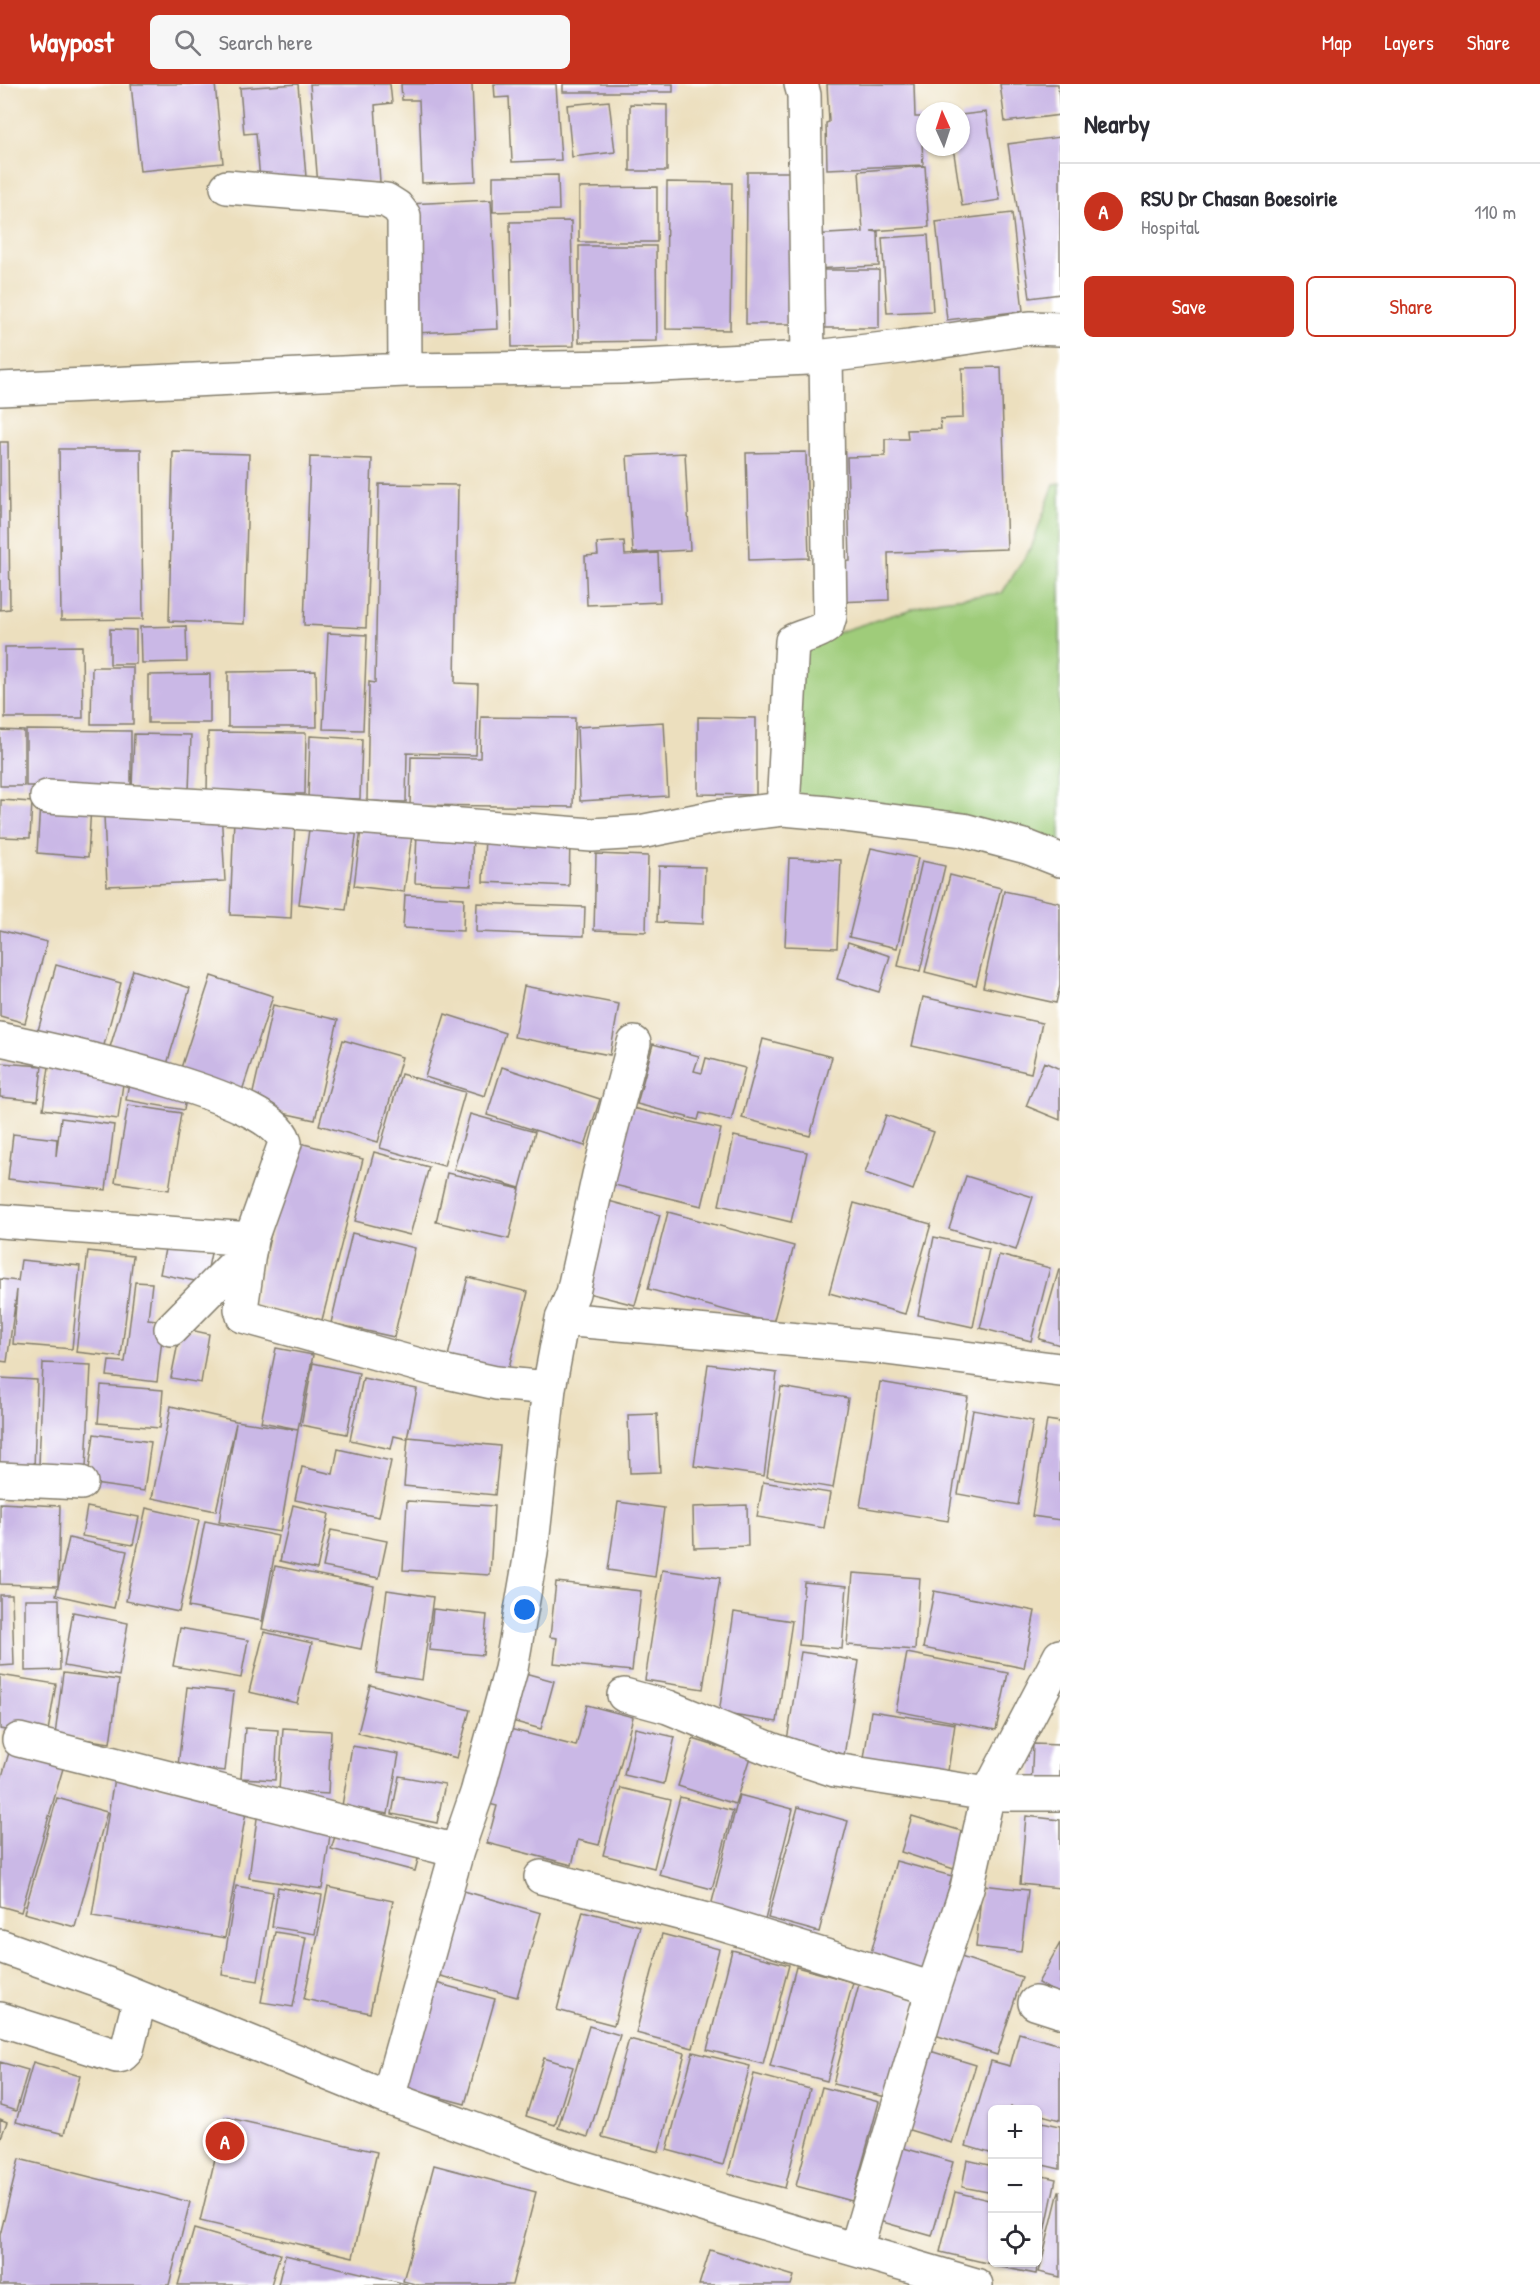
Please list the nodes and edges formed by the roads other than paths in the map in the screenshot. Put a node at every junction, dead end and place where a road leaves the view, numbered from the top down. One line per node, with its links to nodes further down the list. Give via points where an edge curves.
1 (801, 84): 4 (street)
2 (227, 187): 5 (street, via 386,200 397,207 404,216)
3 (1060, 329): 4 (street, via 1030,328)
4 (817, 357): 5 (street, via 620,367); 8 (street, via 830,616 821,631 792,641)
5 (405, 370): 6 (street)
6 (0, 389)
7 (46, 797): 8 (street, via 592,835 640,832)
8 (783, 810): 9 (street, via 963,830)
9 (1060, 860)
10 (0, 1039): 13 (street, via 171,1080 240,1107 280,1130 285,1143)
11 (634, 1043): 14 (street, via 573,1293)
12 (0, 1221): 13 (street)
13 (250, 1244): 15 (street); 17 (street, via 243,1316 437,1370 496,1383)
14 (562, 1319): 16 (street, via 878,1347); 17 (street)
15 (171, 1329)
16 (1060, 1370)
17 (549, 1388): 25 (street, via 520,1627 477,1793)
18 (0, 1479): 19 (street)
19 (81, 1483)
20 (1060, 1656): 23 (street)
21 (624, 1695): 23 (street, via 668,1707 773,1750 835,1770)
22 (19, 1740): 25 (street)
23 (988, 1794): 24 (street); 28 (street, via 967,1888)
24 (1060, 1794)
25 (457, 1851): 31 (street)
26 (541, 1877): 28 (street, via 718,1923)
27 (0, 1946): 29 (street)
28 (933, 1989): 32 (street)
29 (140, 1998): 30 (street, via 127,2050 117,2056); 31 (street)
30 (0, 2019)
31 (388, 2098): 32 (street, via 566,2163)
32 (856, 2249): 33 (street)
33 (976, 2285)

